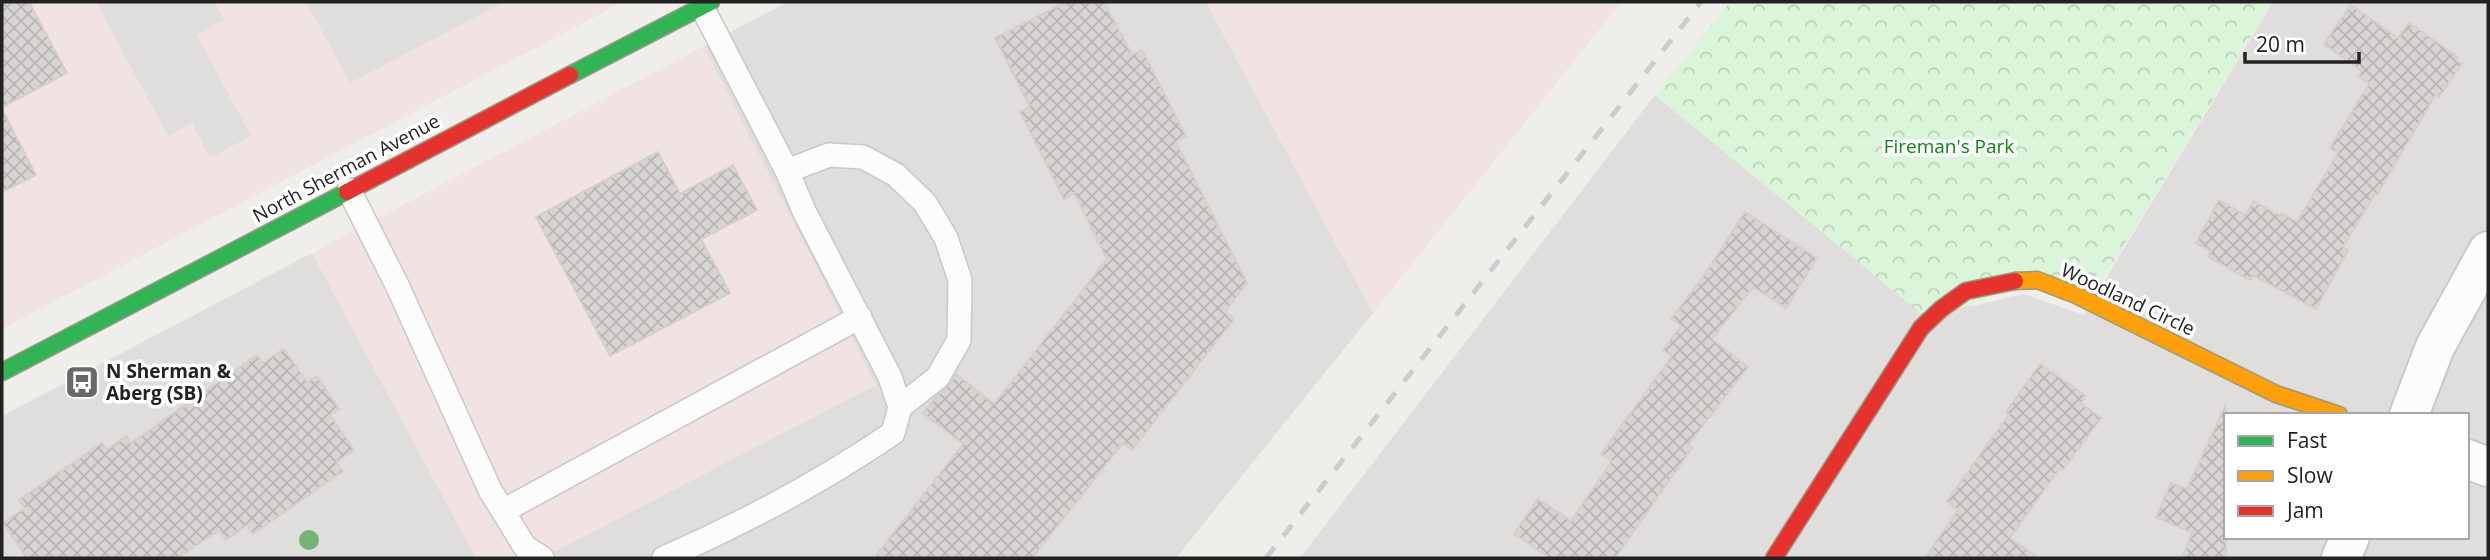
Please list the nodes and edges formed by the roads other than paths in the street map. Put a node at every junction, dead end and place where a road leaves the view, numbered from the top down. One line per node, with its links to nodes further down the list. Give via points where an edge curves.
1 (706, 4): 2 (lane); 3 (street, North Sherman Avenue)
2 (787, 171): 5 (lane); 7 (lane, via 830,155 863,157 896,176 925,203 946,239 960,279 959,340 938,377)
3 (349, 190): 6 (street, North Sherman Avenue); 12 (lane)
4 (2488, 251): 9 (street, via 2435,347)
5 (860, 317): 7 (lane); 12 (lane)
6 (2, 372)
7 (900, 407): 15 (lane, via 893,433 862,454 731,529)
8 (2333, 413): 16 (street, Woodland Circle, via 2276,394 2037,280 1966,291 1921,328)
9 (2410, 413)
10 (2469, 460): 11 (street)
11 (2488, 467)
12 (503, 511): 14 (lane, via 525,547)
13 (2349, 539): 17 (street)
14 (542, 558)
15 (664, 558)
16 (1774, 558)
17 (2341, 558)

